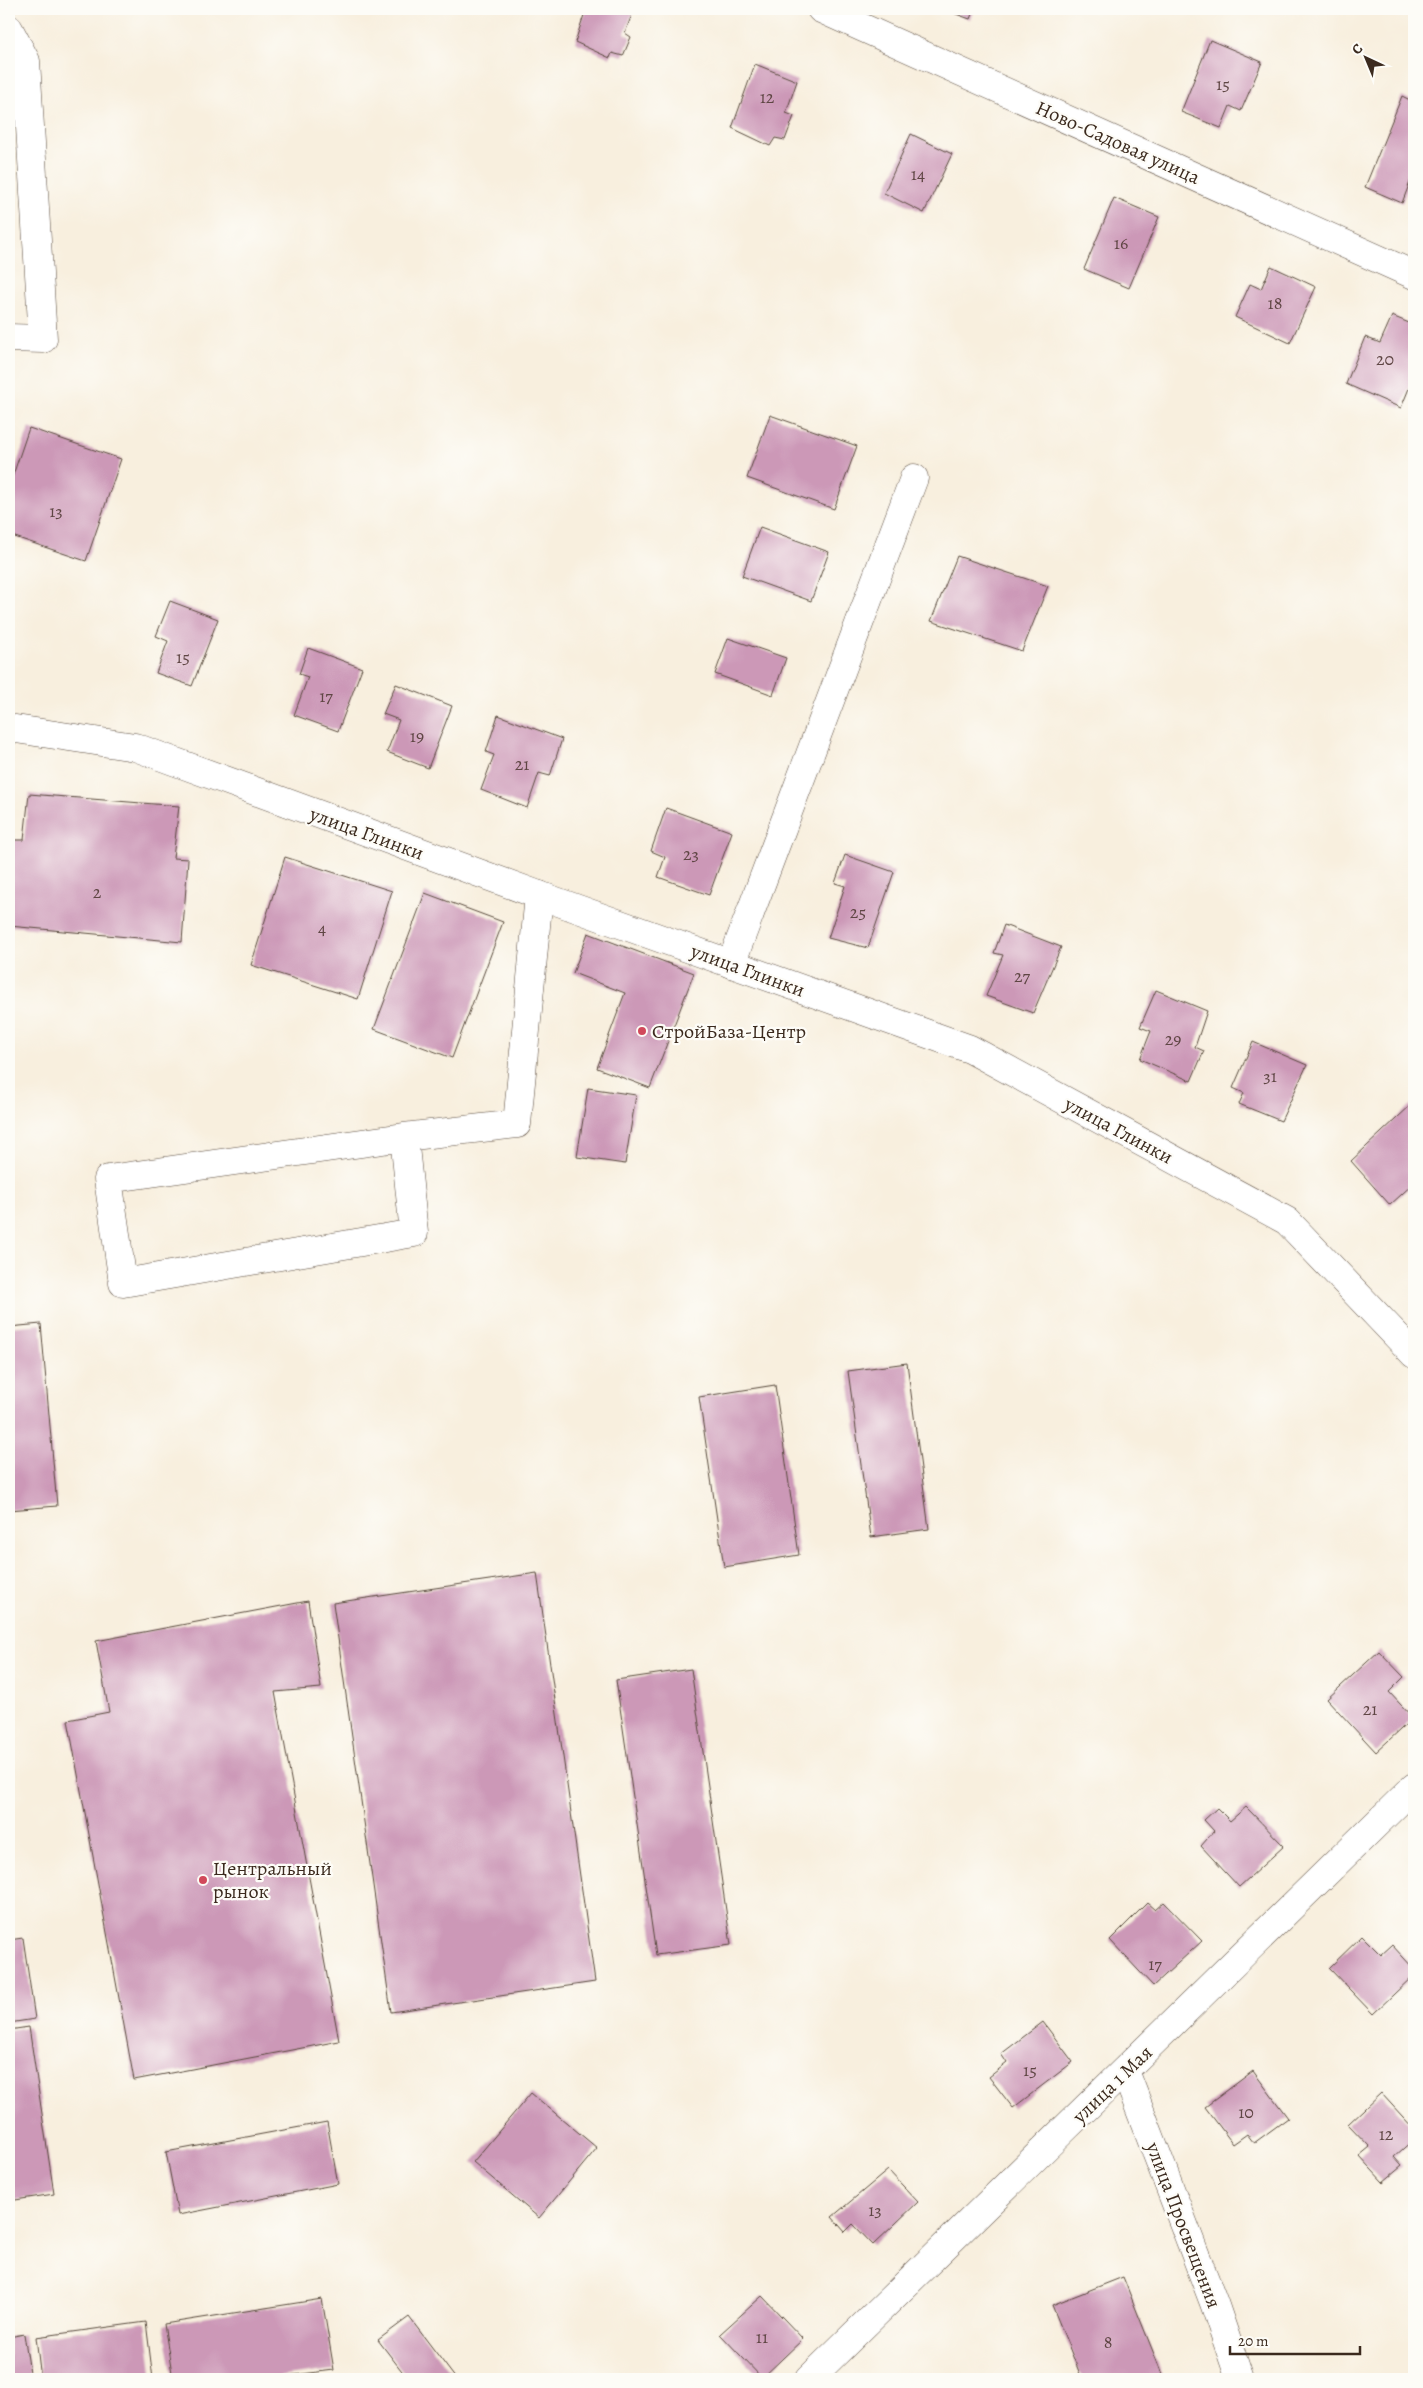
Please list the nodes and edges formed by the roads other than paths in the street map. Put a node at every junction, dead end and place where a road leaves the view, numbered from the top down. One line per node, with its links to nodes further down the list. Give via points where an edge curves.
1 (821, 9): 3 (street, Ново-Садовая улица)
2 (9, 29): 4 (street, via 26,61 43,339)
3 (1414, 275)
4 (9, 338)
5 (914, 478): 8 (street)
6 (9, 728): 7 (street, улица Глинки, via 135,748)
7 (538, 895): 8 (street, улица Глинки); 9 (street, via 517,1124)
8 (731, 964): 10 (street, улица Глинки, via 970,1049 1287,1221)
9 (404, 1137): 9 (street, via 414,1233 123,1283 108,1179)
10 (1414, 1354)
11 (1414, 1787): 12 (street, улица 1 Мая)
12 (1125, 2071): 13 (street, улица 1 Мая); 14 (street, улица Просвещения)
13 (809, 2379)
14 (1240, 2379)

